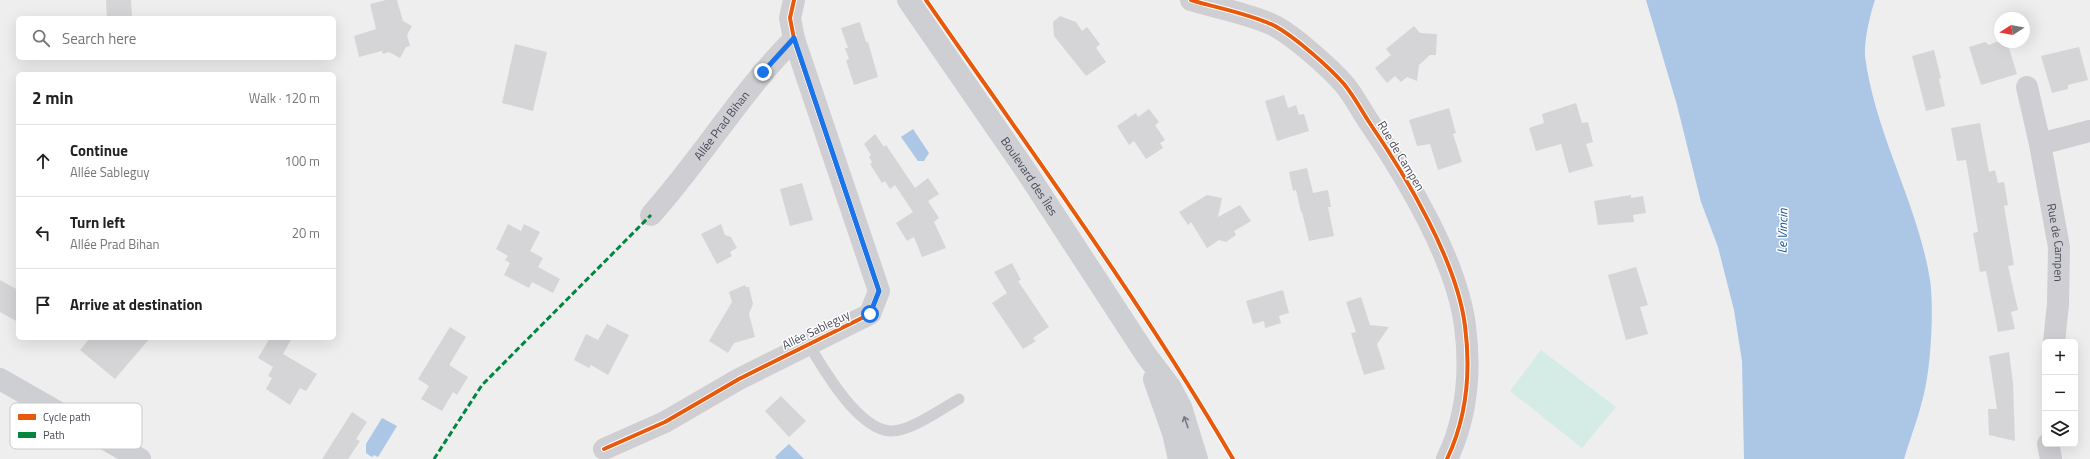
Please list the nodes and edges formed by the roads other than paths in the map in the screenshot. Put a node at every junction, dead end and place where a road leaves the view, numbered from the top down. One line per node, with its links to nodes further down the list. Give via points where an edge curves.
1 (794, 0): 4 (street, Allée Sableguy, via 790,18)
2 (908, 0): 11 (main road, Boulevard des Îles, via 1030,176)
3 (1191, 0): 21 (street, Rue de Campen, via 1275,26 1295,41 1344,85 1390,151 1443,253 1457,287 1465,325 1467,386 1459,429)
4 (794, 38): 8 (street, Allée Prad Bihan, via 773,60); 10 (street, Allée Sableguy, via 879,291 870,314)
5 (2027, 87): 7 (street, Rue de Campen)
6 (2090, 131): 7 (street)
7 (2040, 144): 9 (street, Rue de Campen, via 2059,247)
8 (652, 215)
9 (2054, 339)
10 (808, 345): 13 (lane, via 833,384 866,422 890,431 907,428); 17 (street, Allée Sableguy, via 739,379 665,422)
11 (1146, 355): 19 (main road, Boulevard des Îles); 20 (main road, Boulevard des Îles, one-way to 11, via 1181,407 1171,388)
12 (0, 379): 14 (main road)
13 (959, 399)
14 (42, 403)
15 (2049, 447): 22 (street)
16 (122, 449): 18 (main road)
17 (604, 449)
18 (140, 459)
19 (1179, 459)
20 (1197, 459)
21 (1447, 459)
22 (2051, 459)

